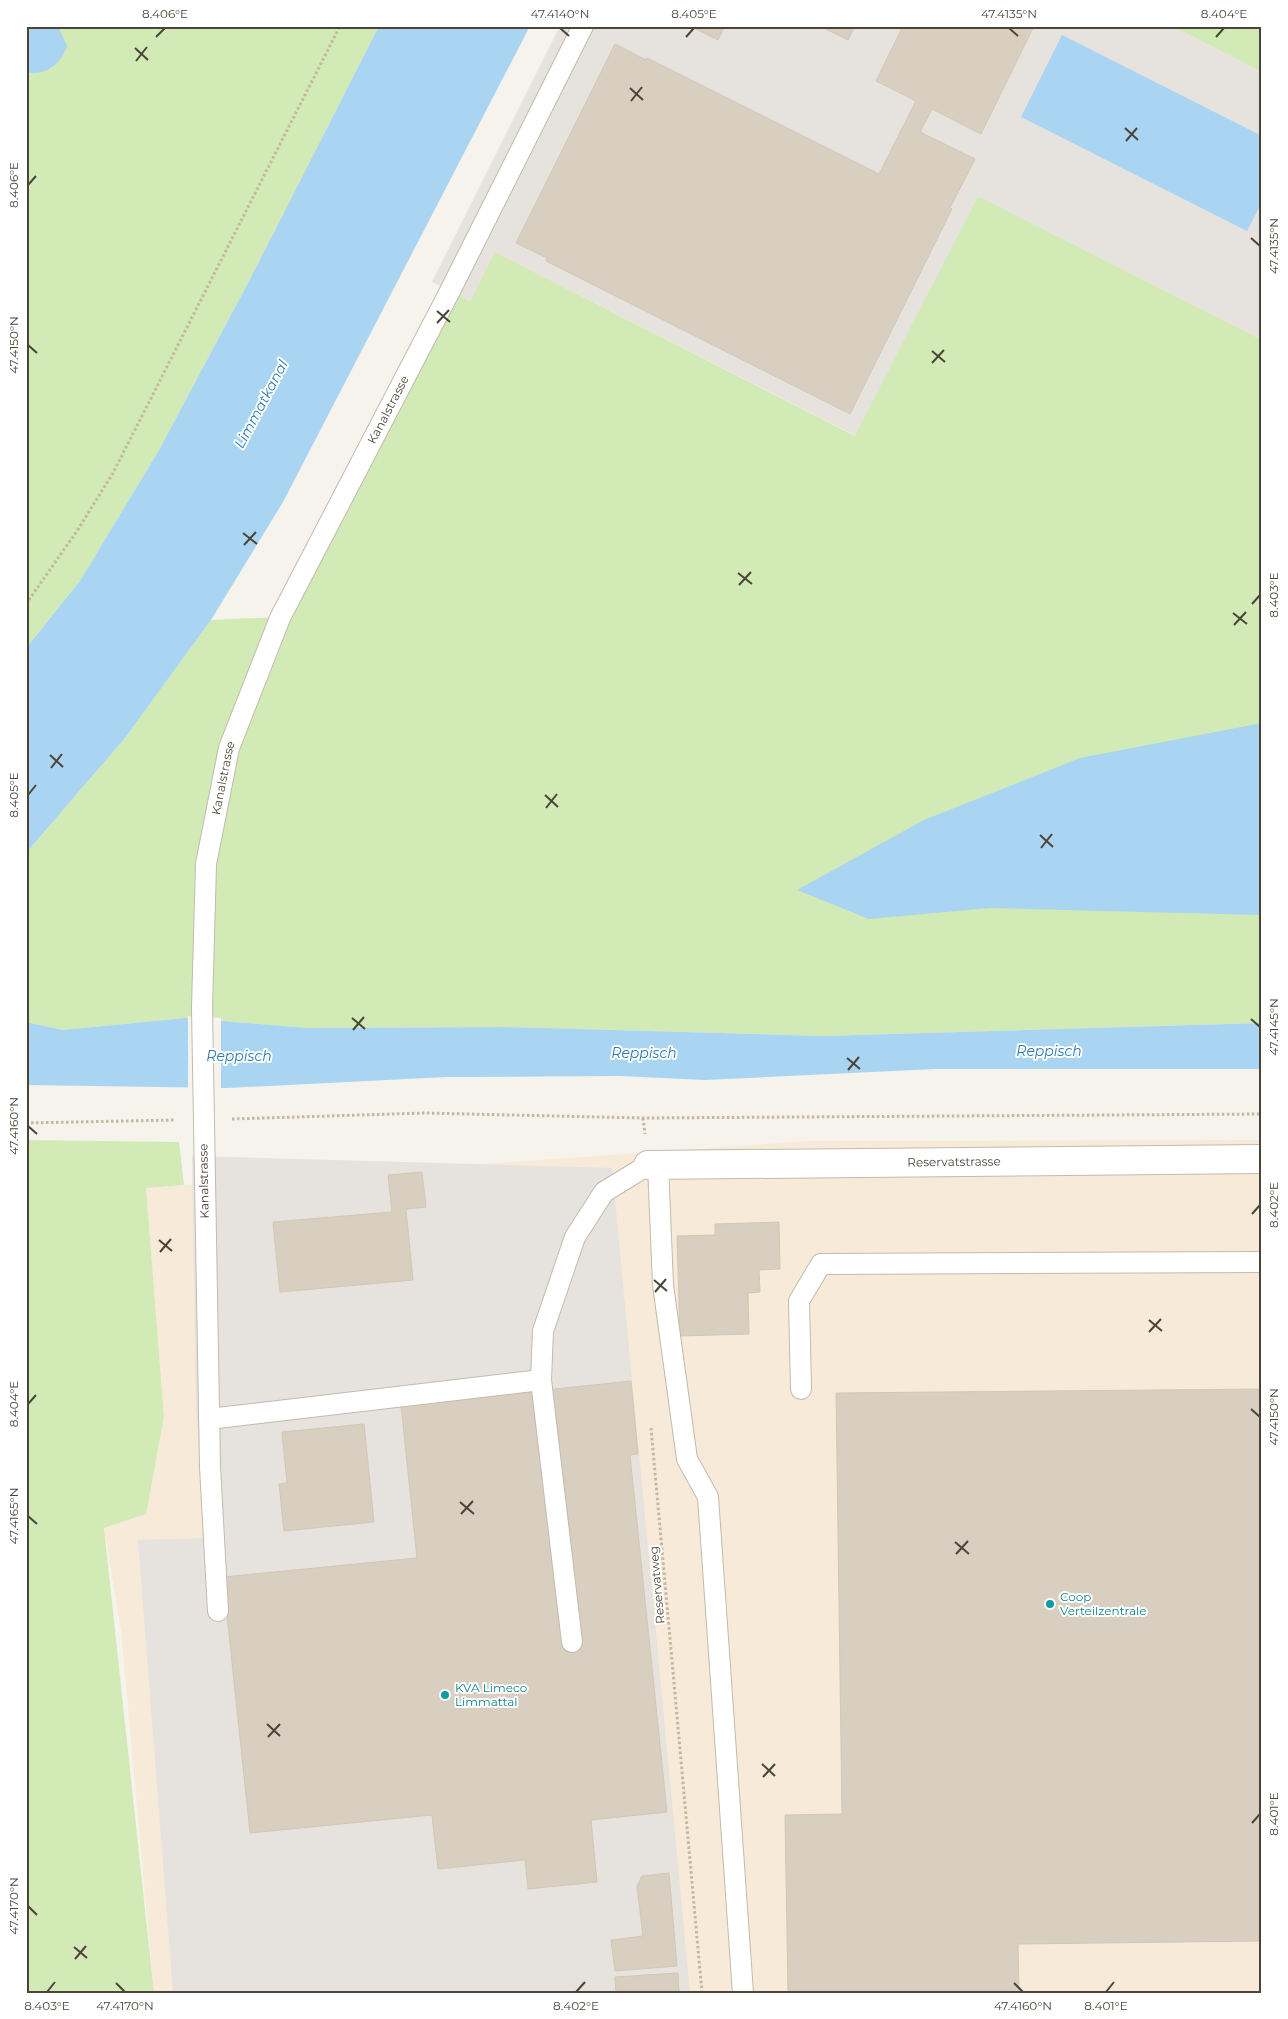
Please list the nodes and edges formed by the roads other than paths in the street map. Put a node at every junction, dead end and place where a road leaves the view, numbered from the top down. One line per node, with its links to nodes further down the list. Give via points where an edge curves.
1 (583, 26): 7 (lane, Kanalstrasse, via 455,282 280,618 229,748 206,864 202,1008)
2 (1262, 1158): 3 (street, Reservatstrasse)
3 (653, 1165): 5 (lane, via 604,1192 575,1237 543,1331); 10 (lane, via 663,1285 687,1459 708,1497)
4 (1262, 1262): 6 (lane, via 821,1264 799,1301)
5 (541, 1380): 7 (lane); 9 (lane)
6 (801, 1389)
7 (209, 1419): 8 (lane, Kanalstrasse)
8 (218, 1611)
9 (572, 1642)
10 (743, 1993)

